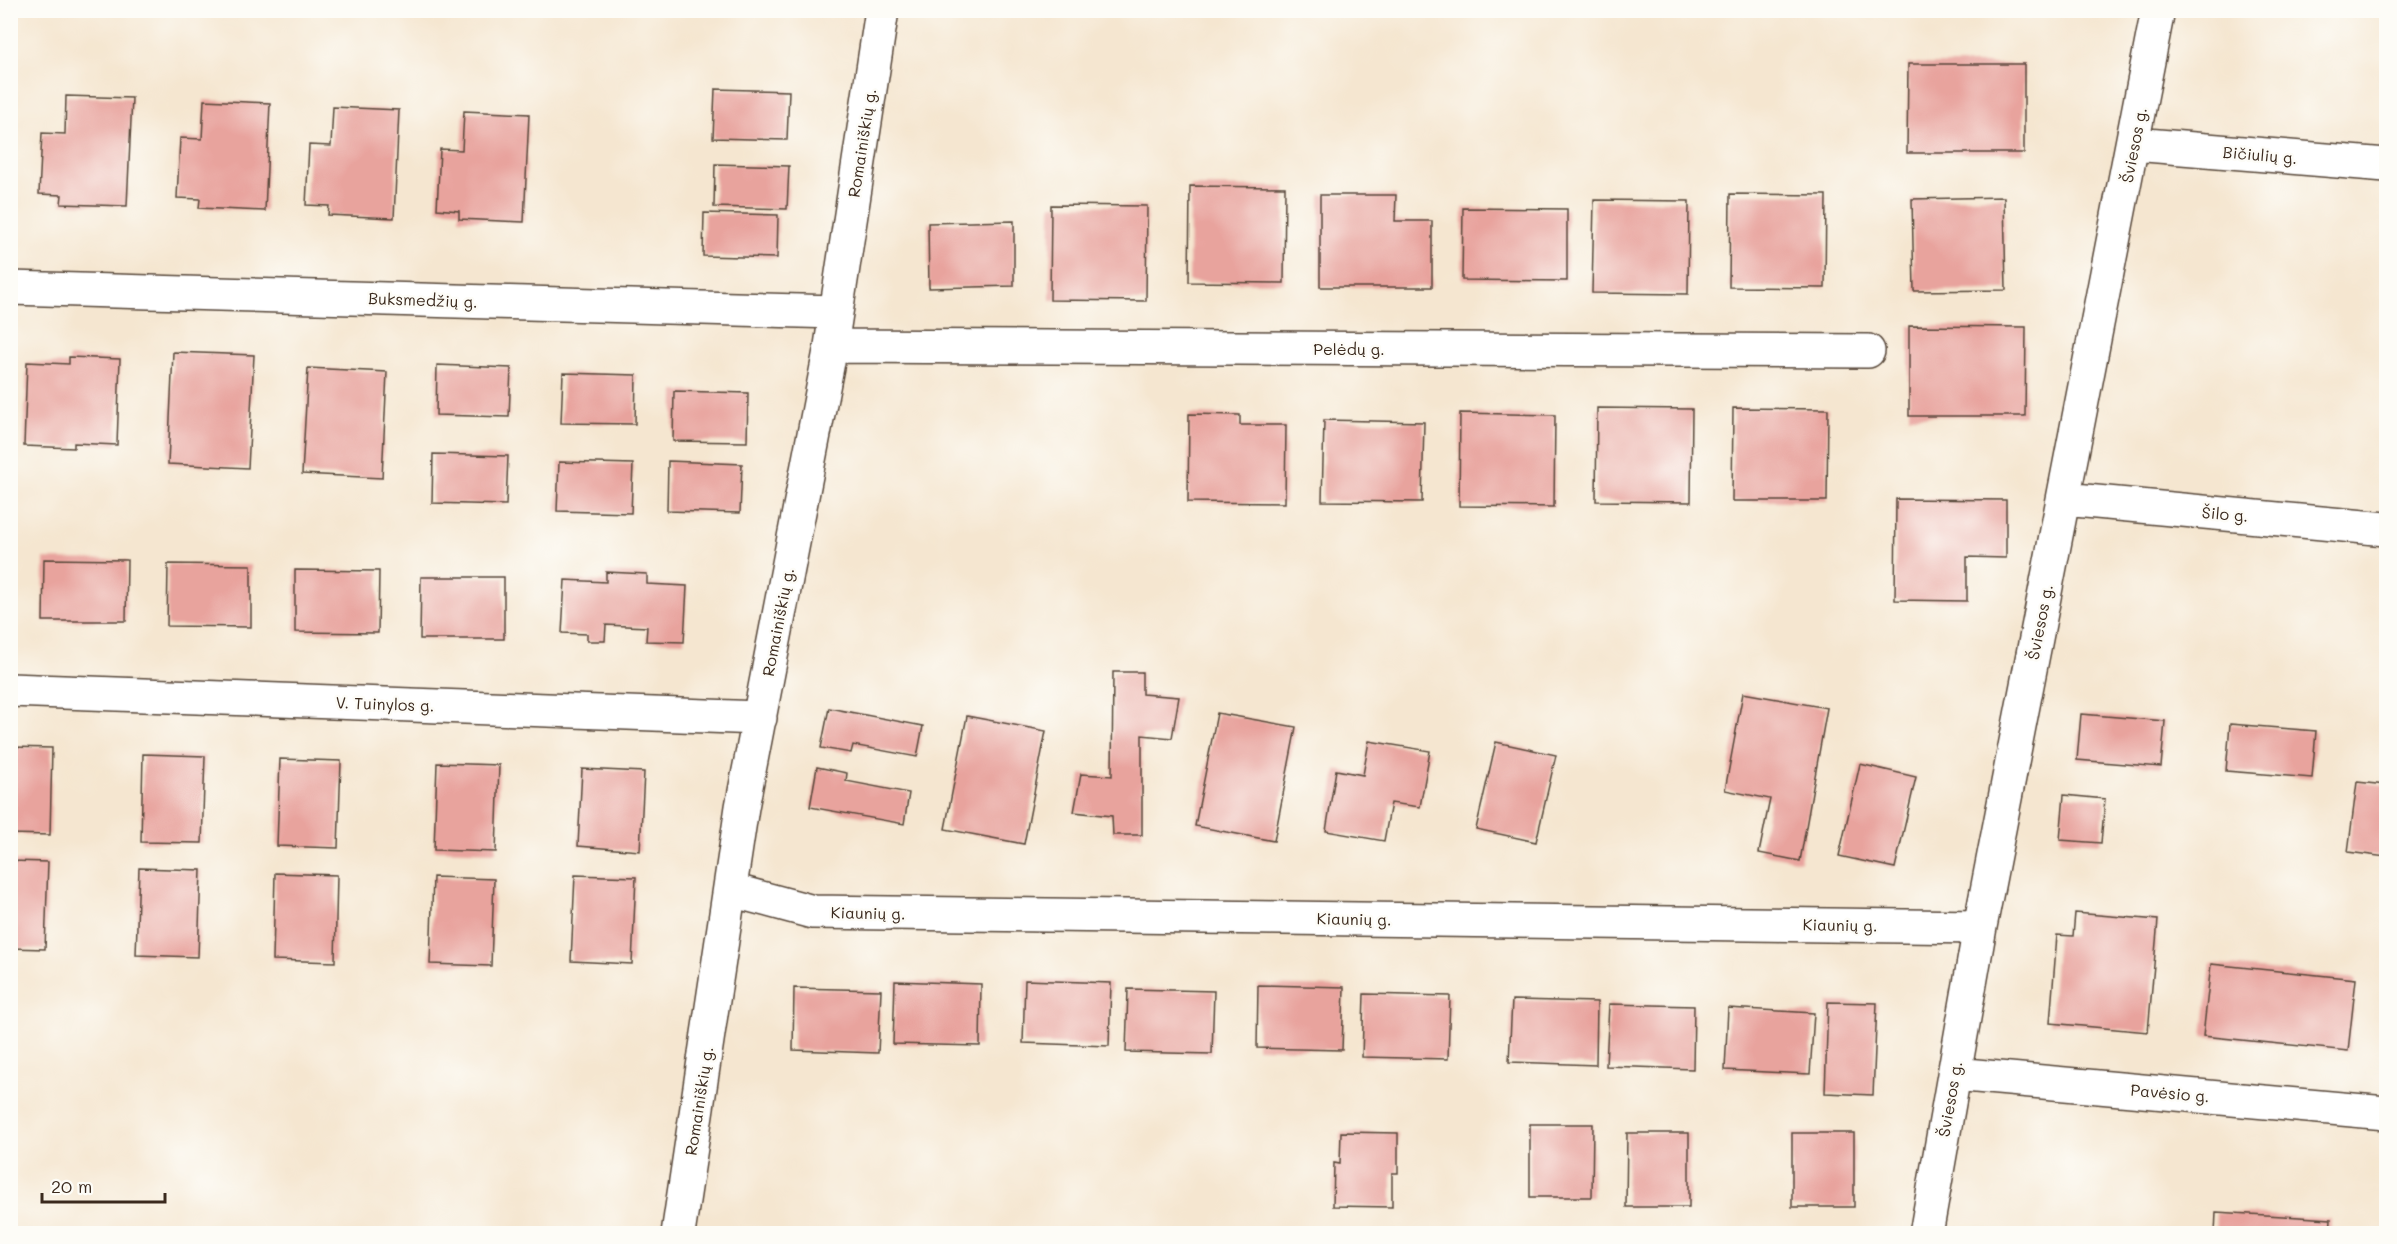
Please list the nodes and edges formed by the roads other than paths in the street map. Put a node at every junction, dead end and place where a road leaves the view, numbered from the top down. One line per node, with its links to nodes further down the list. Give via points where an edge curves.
1 (882, 10): 6 (street, Romainiškių g.)
2 (2158, 10): 3 (street, Šviesos g.)
3 (2134, 144): 4 (street, Bičiulių g.); 9 (street, Šviesos g.)
4 (2386, 165)
5 (10, 288): 6 (street, Buksmedžių g.)
6 (836, 312): 7 (street, Romainiškių g.)
7 (831, 346): 8 (street, Pelėdų g.); 12 (street, Romainiškių g.)
8 (1868, 351)
9 (2064, 499): 10 (street, Šilo g.); 14 (street, Šviesos g.)
10 (2386, 530)
11 (10, 690): 12 (street, V. Tuinylos g.)
12 (760, 718): 13 (street, Romainiškių g.)
13 (731, 890): 14 (street, Kiaunių g., via 813,912); 17 (street, Romainiškių g.)
14 (1980, 927): 15 (street, Šviesos g.)
15 (1954, 1074): 16 (street, Pavėsio g.); 18 (street, Šviesos g.)
16 (2386, 1113)
17 (678, 1233)
18 (1926, 1233)

